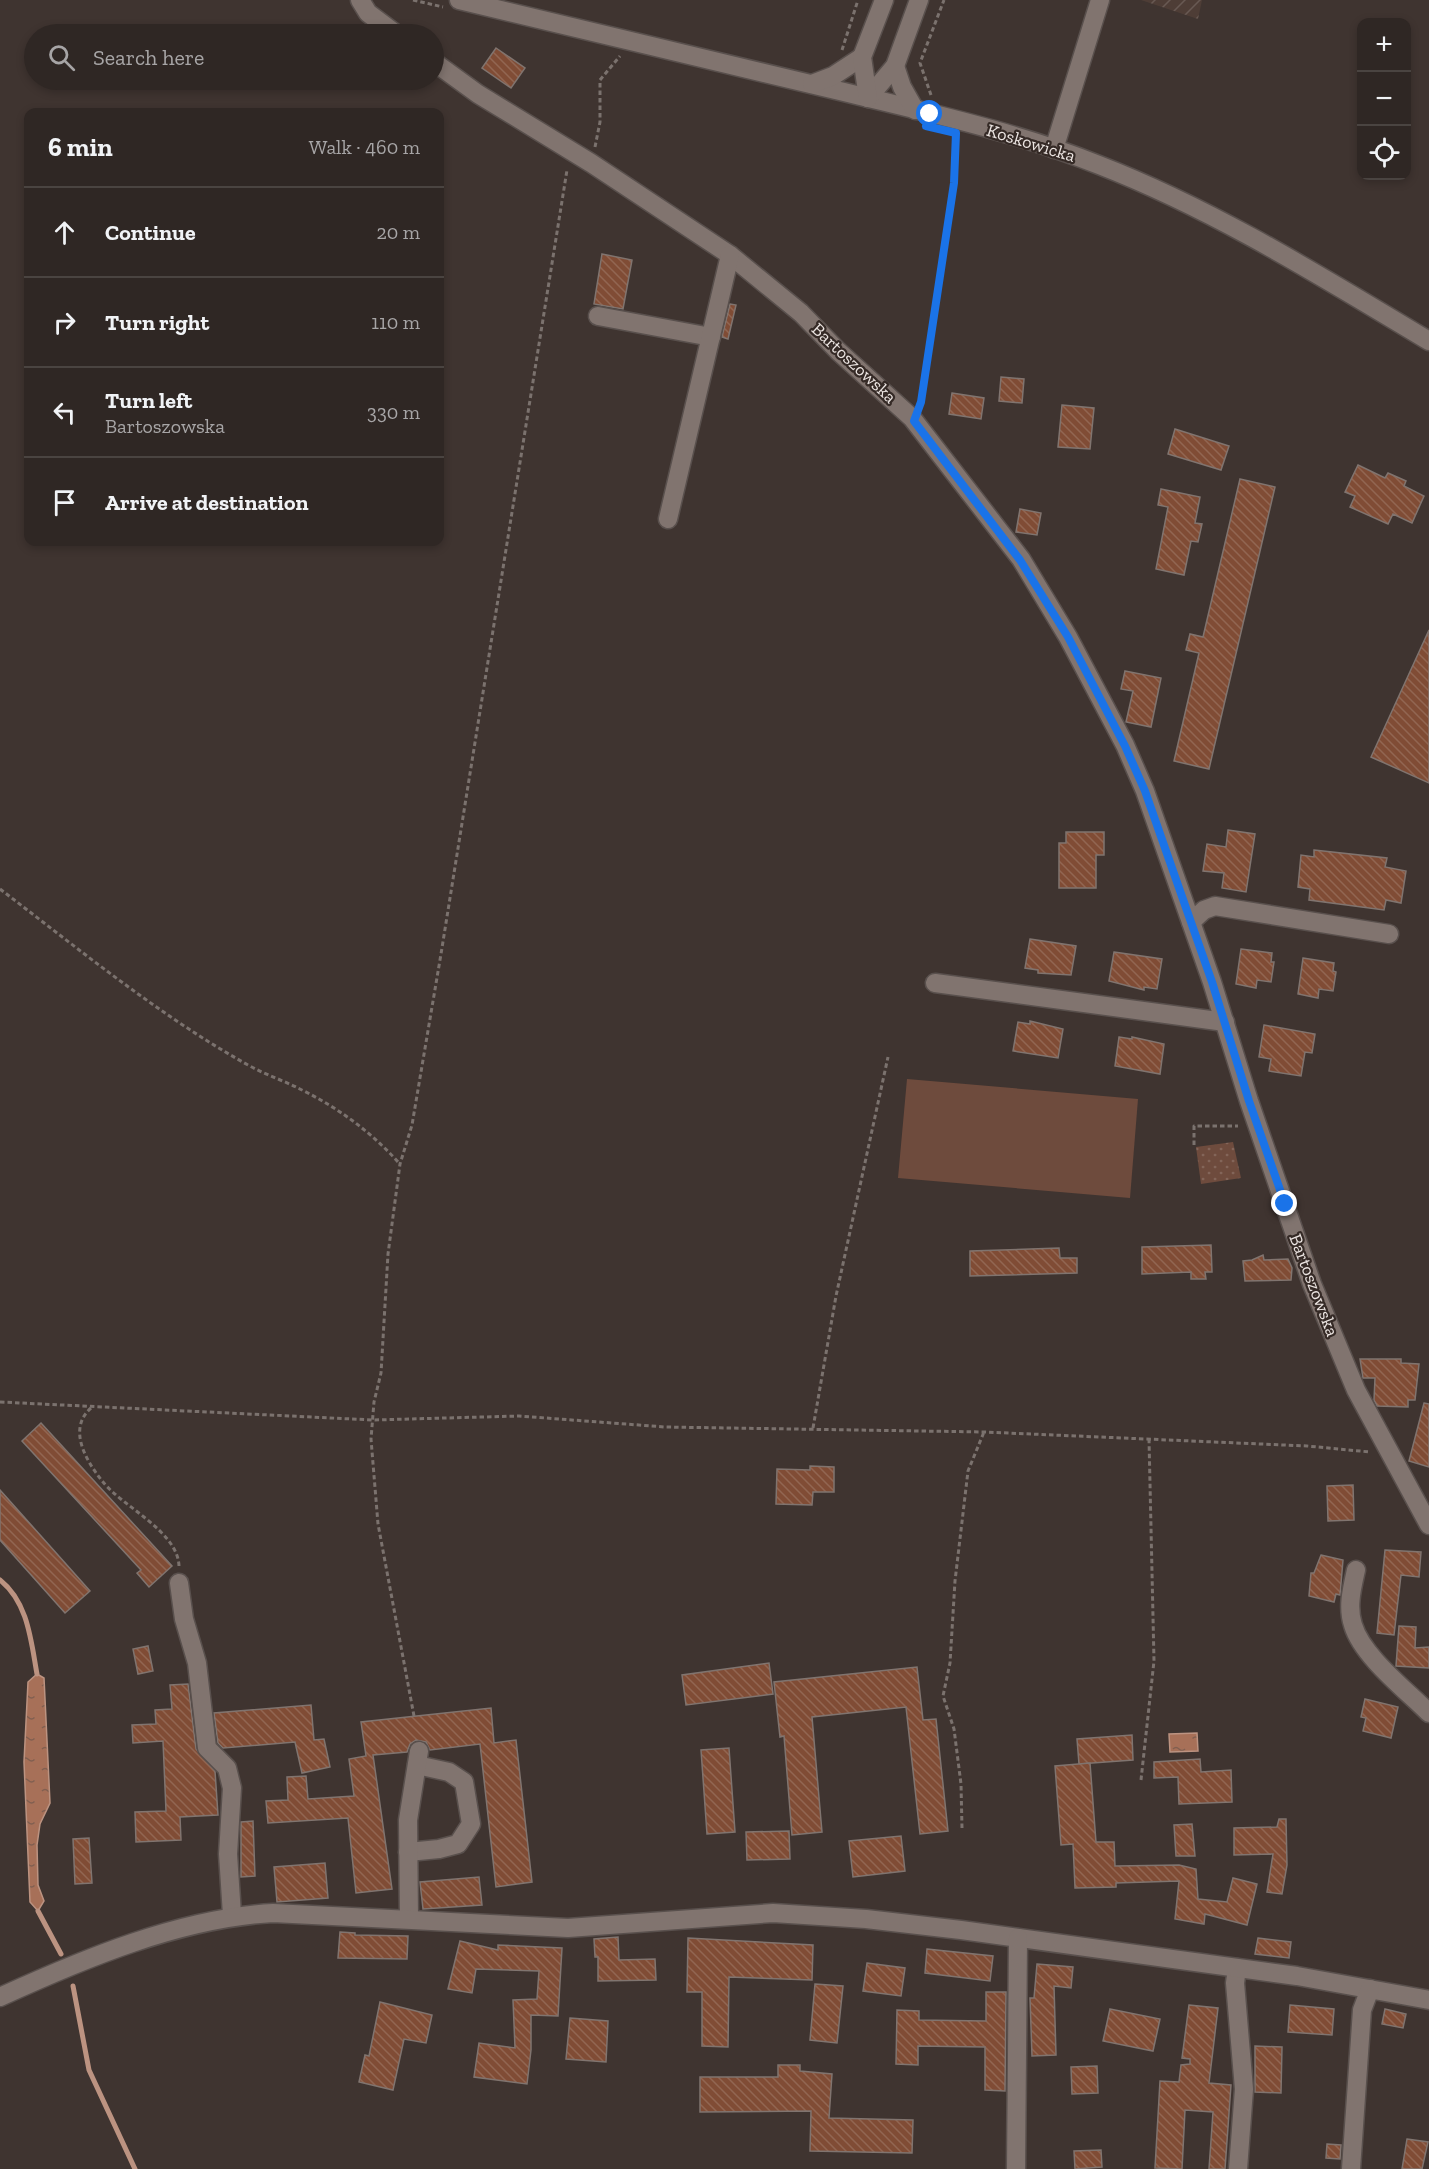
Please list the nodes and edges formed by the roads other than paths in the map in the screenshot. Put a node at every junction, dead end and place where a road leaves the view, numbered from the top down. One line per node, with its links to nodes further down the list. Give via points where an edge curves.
1 (360, 0): 6 (street, via 368,13)
2 (884, 0): 7 (street)
3 (919, 0): 8 (street)
4 (1100, 0): 13 (street)
5 (453, 4): 10 (street, Koskowicka)
6 (383, 24)
7 (856, 56): 10 (street, via 833,76); 11 (street)
8 (895, 66): 11 (street); 12 (street, via 902,87)
9 (444, 69): 14 (street, Bartoszowska)
10 (812, 84): 11 (street, Koskowicka)
11 (868, 98): 12 (street, Koskowicka)
12 (923, 112): 13 (street, Koskowicka)
13 (1054, 149): 17 (street, Koskowicka, via 1172,196 1265,245)
14 (730, 255): 16 (street); 19 (street, Bartoszowska, via 801,313 914,421 1020,560 1068,637 1125,746)
15 (598, 316): 16 (street)
16 (711, 336): 18 (street)
17 (1429, 341)
18 (668, 519)
19 (1191, 922): 20 (street, via 1215,906); 22 (street, Bartoszowska)
20 (1389, 934)
21 (935, 983): 22 (street)
22 (1225, 1022): 23 (street, Bartoszowska, via 1335,1341 1356,1390)
23 (1429, 1525)
24 (1356, 1570): 26 (street, via 1350,1596 1358,1640)
25 (179, 1583): 28 (street, via 184,1620 197,1663 207,1748 227,1768 232,1788 228,1854)
26 (1429, 1713)
27 (408, 1852): 27 (street, via 408,1820 418,1758 464,1782 471,1824 458,1844); 29 (street)
28 (232, 1915): 29 (street); 33 (street, via 107,1953)
29 (409, 1919): 30 (street, via 568,1929 773,1913 866,1919)
30 (1018, 1938): 31 (street); 35 (street)
31 (1237, 1968): 32 (street); 36 (street, via 1244,2089)
32 (1370, 1989): 34 (street); 37 (street, via 1362,2010)
33 (0, 1997)
34 (1429, 2000)
35 (1016, 2169)
36 (1238, 2169)
37 (1351, 2169)

